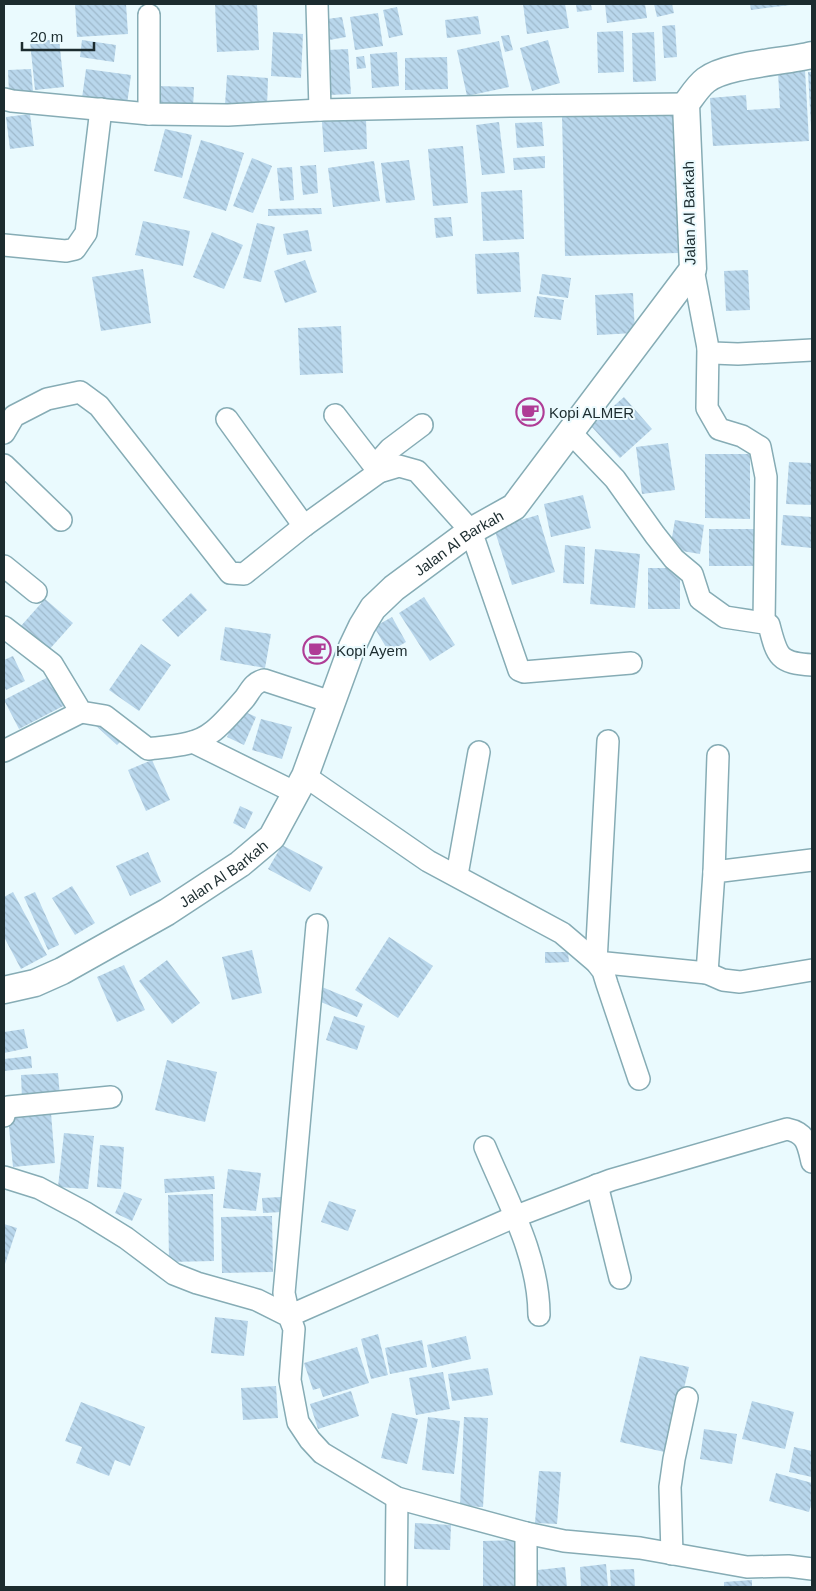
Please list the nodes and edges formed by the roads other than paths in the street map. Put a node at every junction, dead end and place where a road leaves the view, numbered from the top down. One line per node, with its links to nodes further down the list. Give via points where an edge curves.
1 (317, 4): 7 (street)
2 (149, 15): 8 (street)
3 (812, 55): 5 (street, via 717,74 696,90)
4 (4, 99): 6 (street)
5 (686, 104): 7 (street); 10 (street, Jalan Al Barkah)
6 (101, 109): 8 (street); 9 (street, via 86,233 81,241 66,251)
7 (320, 110): 8 (street, via 228,115)
8 (149, 114)
9 (4, 245)
10 (693, 269): 11 (street); 17 (street, Jalan Al Barkah)
11 (708, 348): 12 (street, via 720,354); 25 (street, via 708,408 719,429 742,436 760,447 766,477)
12 (812, 350)
13 (335, 415): 19 (street)
14 (227, 419): 21 (street)
15 (422, 425): 19 (street, via 390,449 382,458)
16 (4, 433): 21 (street, via 14,416 47,399 80,392 99,406 230,574 244,574)
17 (571, 433): 22 (street, Jalan Al Barkah, via 514,507); 25 (street, via 615,480 674,559 692,574 700,599 725,617)
18 (4, 465): 20 (street)
19 (379, 472): 21 (street); 22 (street, via 399,466 417,471)
20 (61, 520)
21 (304, 526)
22 (471, 531): 27 (street, via 519,670); 29 (street, Jalan Al Barkah, via 394,588 373,608 358,633)
23 (4, 566): 24 (street)
24 (36, 592)
25 (764, 623): 28 (street, via 769,625 775,649 783,659)
26 (5, 629): 30 (street, via 52,664)
27 (631, 663)
28 (812, 664)
29 (331, 702): 32 (street, via 264,680 258,681 212,733); 36 (street, Jalan Al Barkah)
30 (81, 712): 32 (street, via 105,716 148,749); 33 (street)
31 (608, 741): 41 (street)
32 (193, 742): 36 (street)
33 (4, 751)
34 (479, 752): 39 (street)
35 (718, 756): 38 (street)
36 (300, 784): 39 (street); 44 (street, Jalan Al Barkah, via 272,837 240,864 167,912 62,970 35,983)
37 (812, 860): 38 (street)
38 (714, 872): 43 (street)
39 (457, 875): 41 (street, via 562,933)
40 (317, 925): 55 (street, via 284,1293)
41 (596, 962): 43 (street); 45 (street, via 608,984)
42 (812, 970): 43 (street, via 740,982)
43 (707, 974)
44 (4, 990)
45 (639, 1079)
46 (111, 1097): 47 (street, via 8,1107)
47 (4, 1116)
48 (485, 1147): 52 (street)
49 (812, 1162): 51 (street, via 802,1134 788,1129)
50 (4, 1177): 55 (street, via 39,1188 84,1212 174,1274 257,1300)
51 (597, 1186): 52 (street); 53 (street)
52 (514, 1217): 54 (street, via 531,1260); 55 (street)
53 (620, 1278)
54 (539, 1315)
55 (289, 1316): 57 (street, via 294,1329 290,1380 298,1422 322,1453)
56 (687, 1398): 59 (street, via 670,1487)
57 (397, 1498): 58 (street); 61 (street)
58 (526, 1533): 59 (street, via 564,1541); 62 (street)
59 (672, 1554): 60 (street, via 747,1567)
60 (812, 1569)
61 (396, 1587)
62 (526, 1587)

